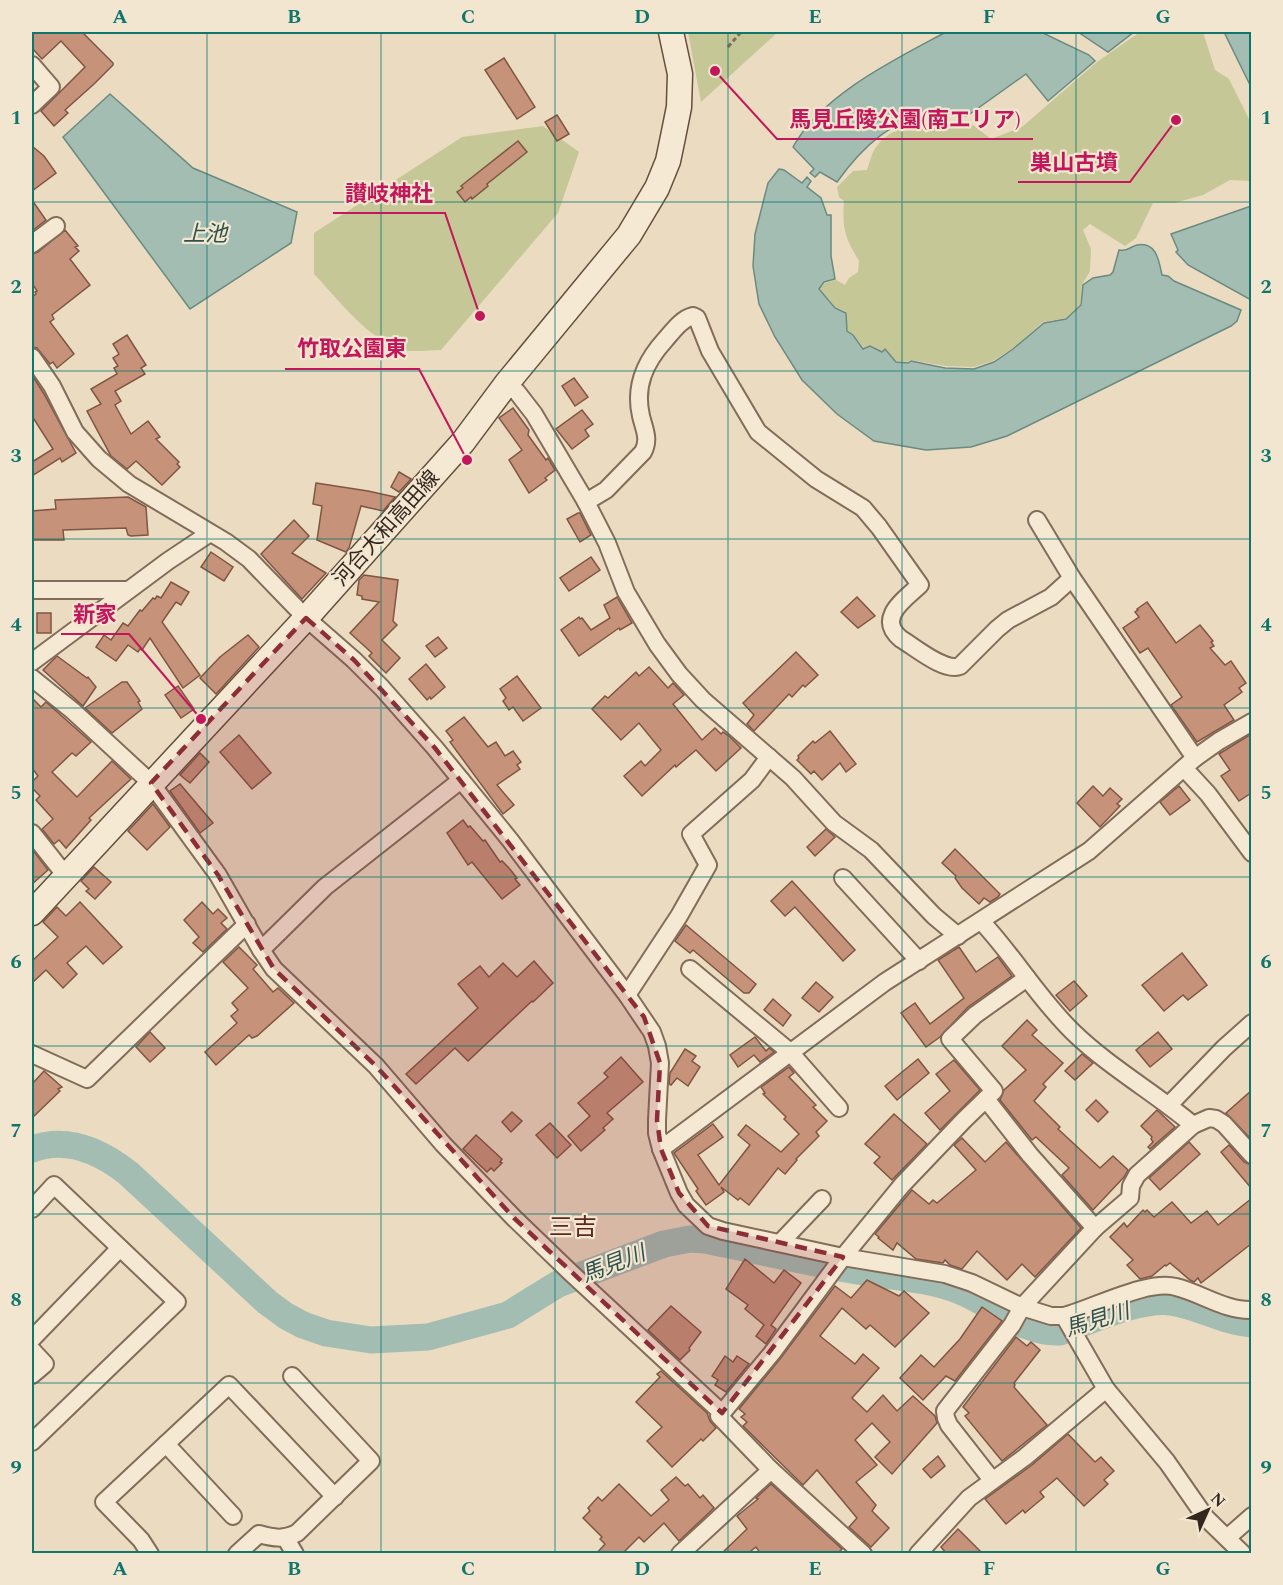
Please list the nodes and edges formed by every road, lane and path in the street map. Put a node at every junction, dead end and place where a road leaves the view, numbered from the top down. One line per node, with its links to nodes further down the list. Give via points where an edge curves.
1 (671, 32): 9 (main road, 河合大和高田線, via 680,74 679,107 668,161 657,188 610,260)
2 (741, 32): 3 (path)
3 (728, 47)
4 (32, 65): 5 (street, via 51,87)
5 (32, 105)
6 (56, 226): 7 (street)
7 (32, 244)
8 (32, 357): 12 (street, via 75,432 99,459 129,484)
9 (507, 383): 10 (street, via 526,402); 16 (main road, 河合大和高田線, via 463,442)
10 (586, 502): 13 (street, via 606,490 647,446 639,404 645,367 683,320 693,316 758,432 816,479 863,508 920,585 891,617 890,626 901,639 946,666 960,666 1008,620 1051,597); 20 (street, via 626,592 668,660 703,700)
11 (1037, 520): 13 (street)
12 (210, 533): 15 (street); 16 (street, via 249,559)
13 (1072, 578): 21 (street)
14 (32, 590): 15 (street)
15 (128, 590): 17 (street)
16 (306, 618): 22 (street, via 382,688); 23 (main road, 河合大和高田線)
17 (32, 662)
18 (32, 678): 23 (street)
19 (1251, 722): 21 (street)
20 (769, 757): 31 (street); 36 (street, via 752,780 691,834 708,865)
21 (1190, 763): 25 (street); 29 (street, via 1089,851)
22 (461, 780): 32 (street, via 325,887); 36 (street)
23 (151, 783): 26 (main road, 河合大和高田線); 30 (street, via 218,874)
24 (32, 833): 26 (street)
25 (1251, 853)
26 (66, 876): 28 (main road, 河合大和高田線)
27 (843, 878): 33 (street)
28 (32, 913)
29 (981, 921): 31 (street); 35 (street)
30 (247, 924): 32 (street); 39 (street, via 87,1079)
31 (958, 936): 33 (street)
32 (261, 950): 60 (street, via 274,969 376,1066 443,1144 576,1278)
33 (919, 961): 38 (street)
34 (690, 969): 38 (street)
35 (1027, 978): 40 (street, via 975,1015 950,1039 994,1091); 41 (street, via 1079,1038)
36 (627, 994): 44 (street, via 644,1017 657,1046 657,1133)
37 (1251, 1023): 41 (street)
38 (790, 1052): 42 (street); 44 (street)
39 (32, 1054)
40 (986, 1099): 48 (street); 51 (street, via 909,1178)
41 (1169, 1105): 43 (street)
42 (838, 1108)
43 (1193, 1125): 45 (street, via 1216,1119); 48 (street, via 1137,1174 1130,1198)
44 (661, 1149): 49 (street, via 679,1193 708,1226)
45 (1251, 1155)
46 (822, 1199): 49 (street)
47 (32, 1209): 50 (street, via 54,1185)
48 (1095, 1228): 53 (street)
49 (780, 1243): 51 (street)
50 (120, 1248): 55 (street); 61 (street, via 177,1302)
51 (837, 1265): 53 (street, via 945,1274 972,1283); 60 (street)
52 (1251, 1310): 54 (street, via 1164,1285 1144,1288 1094,1307)
53 (1018, 1315): 54 (street, via 1051,1316); 64 (street, via 945,1411 949,1425)
54 (1069, 1324): 59 (street)
55 (32, 1339)
56 (32, 1350): 57 (street, via 45,1364)
57 (32, 1376)
58 (292, 1376): 65 (street, via 371,1461)
59 (1106, 1389): 64 (street); 68 (street, via 1167,1462 1206,1518)
60 (722, 1413): 63 (street, via 719,1416)
61 (32, 1442)
62 (166, 1444): 65 (street, via 229,1384); 66 (street); 71 (street, via 104,1502)
63 (771, 1470): 70 (street); 74 (street)
64 (992, 1480): 75 (street, via 958,1508)
65 (334, 1497): 69 (street)
66 (233, 1516)
67 (1251, 1516): 68 (street)
68 (1227, 1538): 76 (street)
69 (286, 1539): 72 (street, via 259,1534); 73 (street)
70 (683, 1553)
71 (150, 1554)
72 (237, 1554)
73 (296, 1554)
74 (862, 1554)
75 (918, 1554)
76 (1243, 1554)

